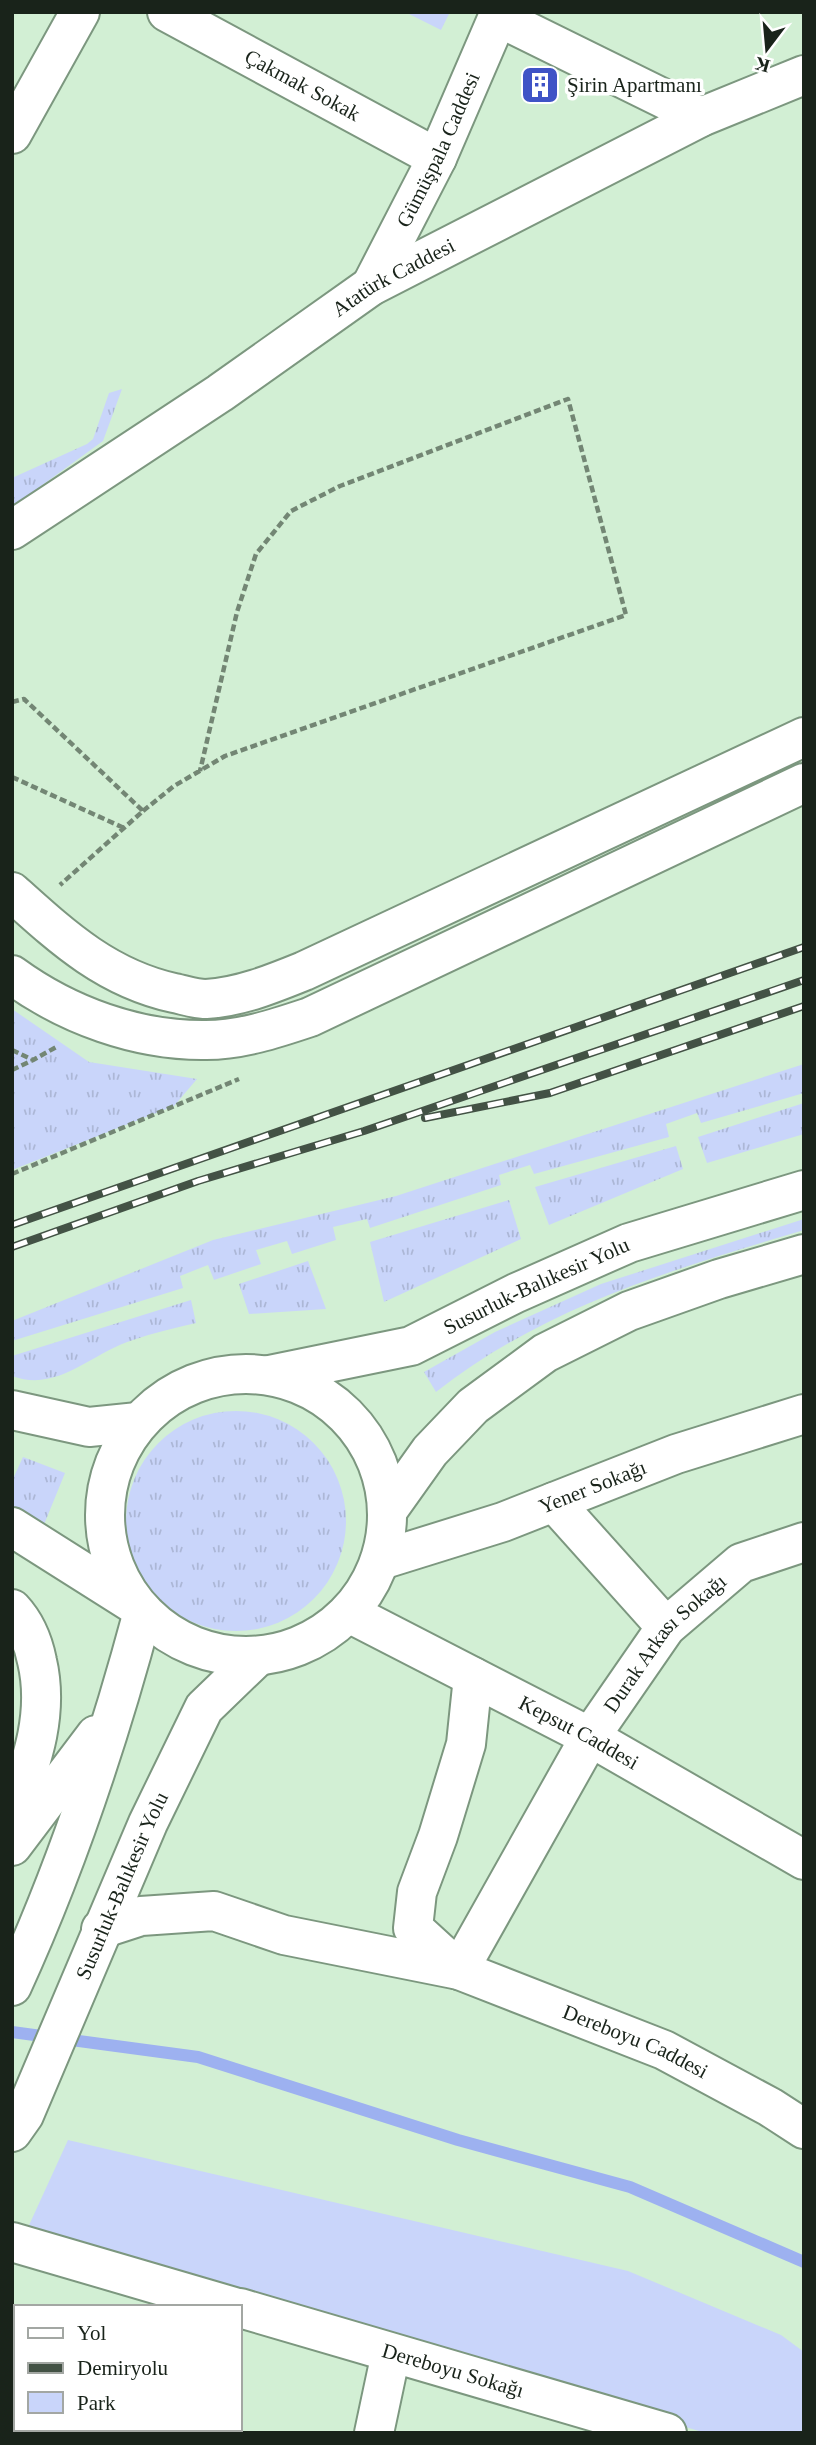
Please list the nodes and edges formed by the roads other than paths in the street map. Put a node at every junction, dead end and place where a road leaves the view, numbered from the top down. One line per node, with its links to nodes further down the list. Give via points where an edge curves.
1 (80, 12): 6 (main road)
2 (167, 12): 7 (main road, Çakmak Sokak)
3 (499, 15): 5 (main road); 7 (main road, Gümüşpala Caddesi)
4 (804, 75): 5 (main road, Atatürk Caddesi)
5 (701, 117): 8 (main road, Atatürk Caddesi)
6 (12, 134)
7 (437, 158): 8 (main road, Gümüşpala Caddesi)
8 (371, 286): 9 (main road, Atatürk Caddesi, via 220,393)
9 (12, 530)
10 (804, 737): 12 (main road, via 259,989 204,999 121,976 78,950)
11 (804, 783): 13 (main road, via 310,1017 272,1030 208,1040 147,1035 58,1004)
12 (12, 892)
13 (12, 975)
14 (804, 1190): 16 (main road, Susurluk-Balıkesir Yolu, via 629,1243 411,1346)
15 (804, 1254): 21 (main road, via 629,1311 545,1353 472,1406 430,1451)
16 (269, 1375): 19 (main road, via 220,1375 176,1391); 21 (main road, via 314,1391 352,1421 378,1463)
17 (12, 1410): 19 (main road, via 89,1427)
18 (804, 1414): 20 (main road, Yener Sokağı, via 676,1454)
19 (138, 1422): 26 (main road, via 116,1455 105,1493 105,1534 115,1572)
20 (554, 1502): 24 (main road, Yener Sokağı); 28 (main road)
21 (388, 1510): 24 (main road)
22 (12, 1527): 26 (main road)
23 (804, 1542): 28 (main road, Durak Arkası Sokağı, via 741,1563)
24 (381, 1560): 27 (main road)
25 (12, 1608): 33 (main road, via 34,1645 43,1685 34,1753)
26 (140, 1609): 29 (main road, via 171,1636 212,1653); 31 (main road)
27 (349, 1613): 29 (main road, via 322,1635 291,1650); 30 (main road, Kepsut Caddesi)
28 (666, 1627): 32 (main road, Durak Arkası Sokağı)
29 (257, 1657): 36 (main road, Susurluk-Balıkesir Yolu, via 204,1708)
30 (473, 1677): 32 (main road, Kepsut Caddesi); 37 (main road, via 466,1744 417,1892 413,1928)
31 (118, 1706): 34 (main road); 38 (main road, via 41,1924)
32 (590, 1737): 35 (main road, Kepsut Caddesi); 37 (main road, Durak Arkası Sokağı)
33 (12, 1818)
34 (12, 1846)
35 (804, 1860)
36 (102, 1929): 37 (main road, via 141,1916 214,1911 284,1935); 40 (main road, Susurluk-Balıkesir Yolu)
37 (459, 1970): 39 (main road, Dereboyu Caddesi, via 664,2050)
38 (12, 1986)
39 (804, 2129)
40 (16, 2132)
41 (12, 2242): 42 (main road)
42 (227, 2305)
43 (242, 2309): 44 (main road, Dereboyu Sokağı)
44 (391, 2353): 45 (main road); 46 (main road, Dereboyu Sokağı)
45 (374, 2433)
46 (667, 2433)

